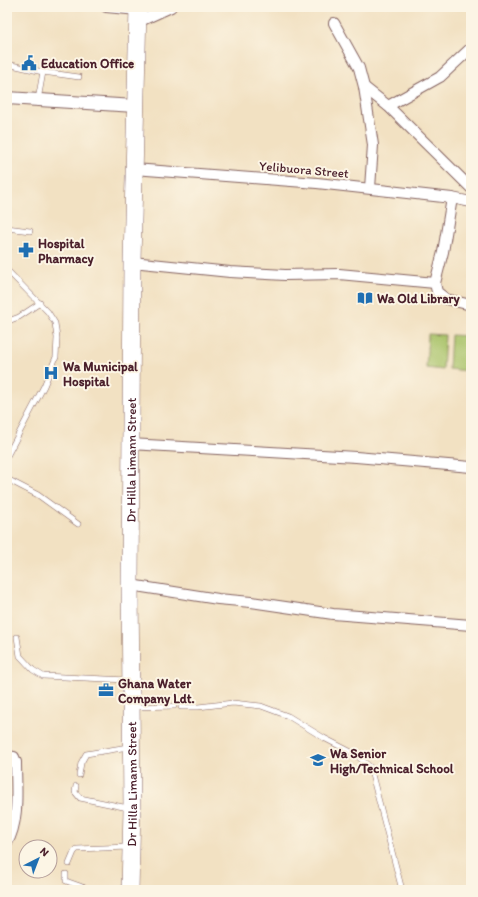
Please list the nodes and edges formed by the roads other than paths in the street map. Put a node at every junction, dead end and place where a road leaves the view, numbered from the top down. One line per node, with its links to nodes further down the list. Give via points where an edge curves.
1 (106, 7): 3 (street)
2 (171, 7): 3 (street)
3 (138, 13): 12 (highway, Dr Hilla Limann Street)
4 (334, 23): 9 (street, via 359,68)
5 (471, 48): 13 (street, via 440,77)
6 (7, 64): 7 (lane)
7 (43, 72): 8 (lane); 11 (lane)
8 (79, 77)
9 (364, 87): 13 (street); 15 (street, via 373,145)
10 (7, 98): 11 (street)
11 (38, 100): 12 (street)
12 (135, 106): 14 (highway, Dr Hilla Limann Street)
13 (388, 106): 16 (street)
14 (134, 169): 15 (street, Yelibuora Street); 21 (highway, Dr Hilla Limann Street)
15 (370, 188): 17 (street, Yelibuora Street)
16 (471, 188)
17 (452, 198): 18 (street, Yelibuora Street); 23 (street)
18 (471, 202)
19 (7, 228): 20 (lane)
20 (30, 231)
21 (132, 262): 23 (street, via 230,272 340,274); 27 (highway, Dr Hilla Limann Street)
22 (7, 271): 24 (lane)
23 (435, 283): 25 (street, via 437,292 446,299)
24 (40, 303): 26 (lane, via 19,317); 28 (lane, via 55,324 56,357 44,386)
25 (471, 305)
26 (7, 319)
27 (130, 444): 29 (street, via 356,457); 32 (highway, Dr Hilla Limann Street)
28 (7, 456)
29 (471, 467)
30 (7, 479): 31 (lane, via 38,495)
31 (78, 524)
32 (130, 585): 33 (street, via 333,614); 35 (highway, Dr Hilla Limann Street)
33 (471, 625)
34 (17, 637): 35 (lane, via 20,656 33,670 43,676)
35 (131, 681): 37 (highway, Dr Hilla Limann Street)
36 (174, 706): 37 (lane)
37 (131, 707): 39 (highway, Dr Hilla Limann Street)
38 (181, 707): 51 (lane, via 232,703 261,706 288,716 355,754 370,767)
39 (131, 747): 41 (lane, via 86,754 82,759); 43 (highway, Dr Hilla Limann Street)
40 (7, 756): 44 (street, via 14,757 16,762)
41 (79, 775)
42 (76, 786): 43 (lane, via 75,792 80,798)
43 (132, 808): 46 (highway, Dr Hilla Limann Street)
44 (11, 820): 45 (street, via 13,834)
45 (7, 843)
46 (130, 848): 47 (lane, via 77,849); 50 (highway, Dr Hilla Limann Street)
47 (69, 864)
48 (66, 874): 49 (lane, via 66,881)
49 (91, 890)
50 (130, 890)
51 (402, 890)

